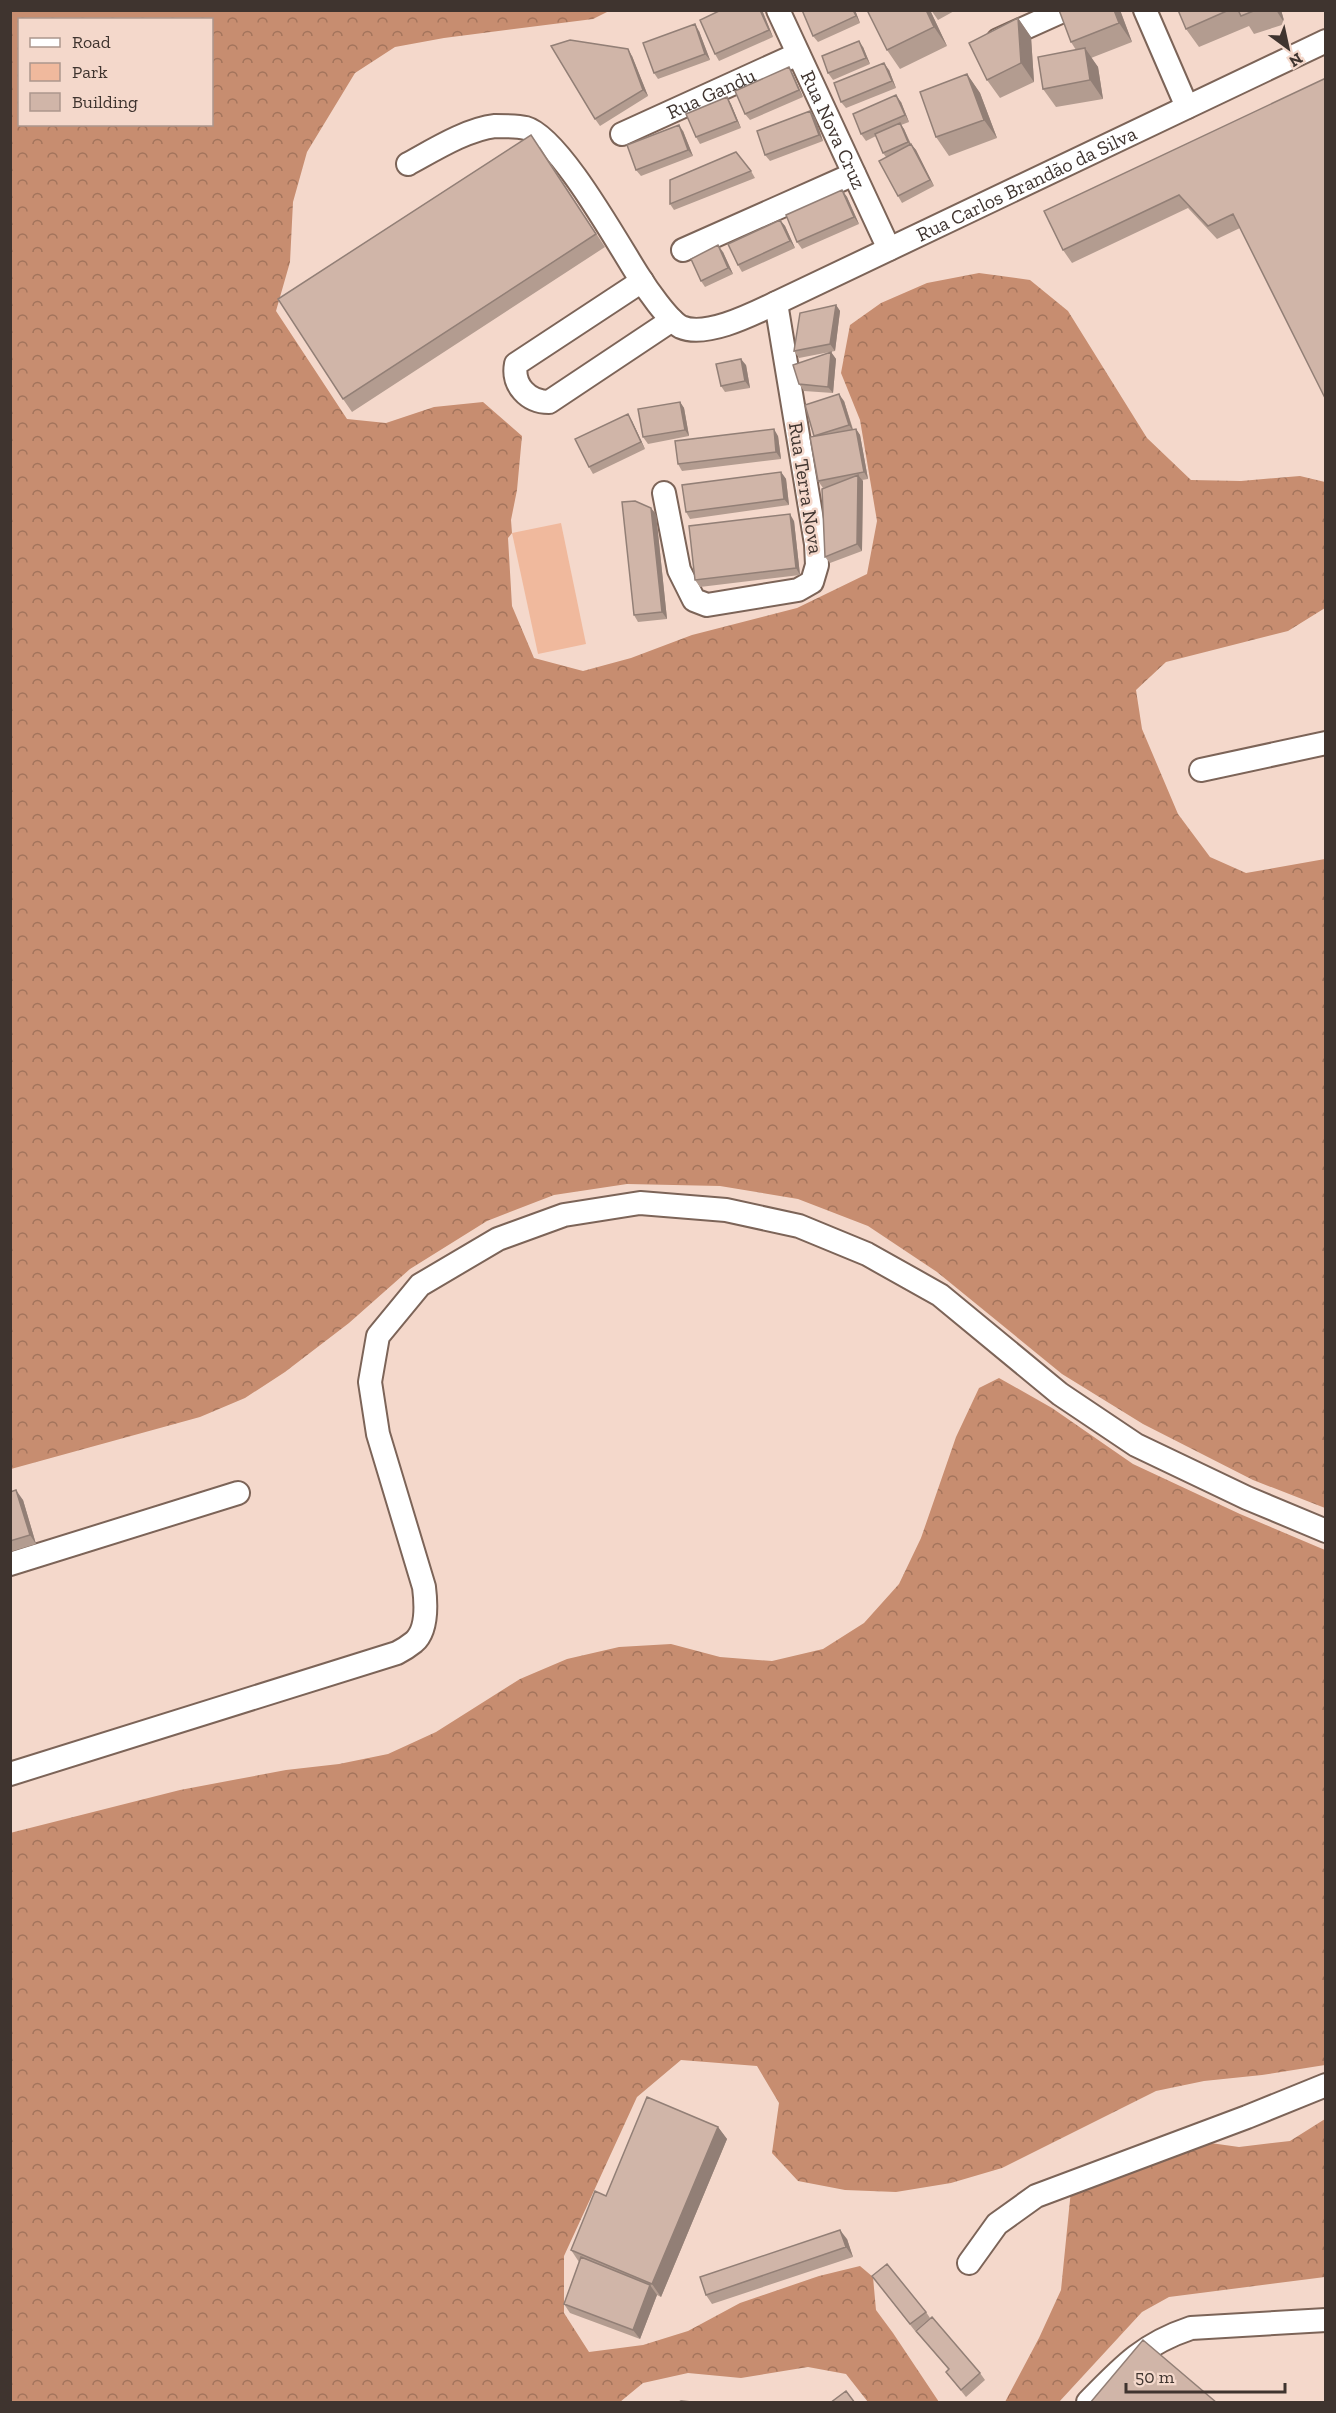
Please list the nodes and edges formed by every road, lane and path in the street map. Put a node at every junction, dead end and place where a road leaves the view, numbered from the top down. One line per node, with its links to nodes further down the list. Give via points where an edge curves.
1 (778, 10): 6 (street, Rua Nova Cruz)
2 (1065, 10): 5 (street)
3 (1145, 10): 7 (street)
4 (1326, 41): 7 (street, Rua Carlos Brandão da Silva)
5 (975, 50)
6 (798, 54): 8 (street, Rua Gandu); 10 (street, Rua Nova Cruz)
7 (1187, 107): 11 (street, Rua Carlos Brandão da Silva)
8 (622, 134)
9 (408, 164): 13 (street, via 460,137 493,126 527,128 546,140 571,170)
10 (854, 174): 11 (street, Rua Nova Cruz); 12 (street)
11 (889, 249): 14 (street, Rua Carlos Brandão da Silva)
12 (683, 250)
13 (642, 281): 15 (street); 15 (street, via 516,364 514,375 520,387 528,397 549,402)
14 (776, 303): 15 (street, Rua Carlos Brandão da Silva, via 728,325 705,329 682,327); 16 (street, Rua Terra Nova, via 816,544 817,565 812,582 798,590 707,605 694,600 679,570)
15 (672, 320)
16 (664, 493)
17 (1326, 744): 18 (street)
18 (1201, 770)
19 (238, 1493): 21 (street)
20 (1326, 1531): 22 (street, via 1136,1445 1060,1394 940,1295 867,1254 799,1226 726,1210 640,1203 564,1215 498,1239 420,1286 378,1336 370,1382 378,1434 427,1604 416,1641 397,1653)
21 (10, 1564)
22 (10, 1774)
23 (1326, 2085): 24 (street, via 1036,2196 997,2224)
24 (969, 2263)
25 (1326, 2320): 26 (street, via 1191,2328 1169,2335 1148,2346)
26 (1089, 2403)

